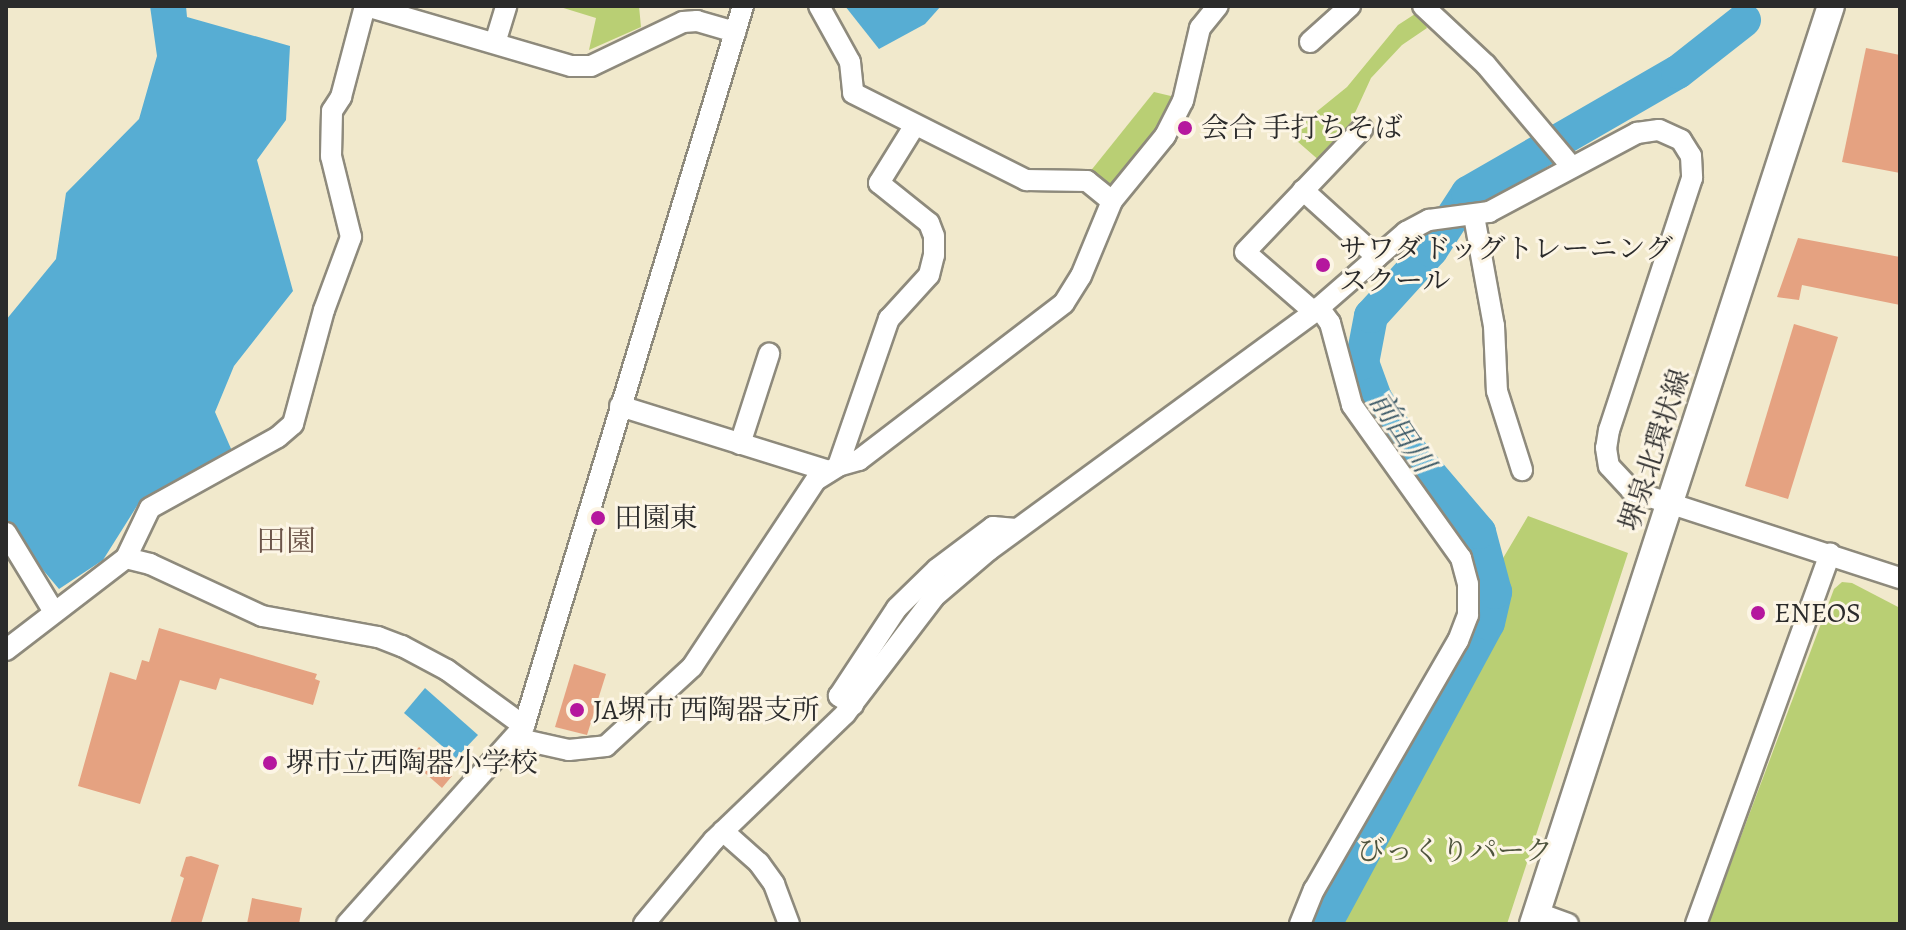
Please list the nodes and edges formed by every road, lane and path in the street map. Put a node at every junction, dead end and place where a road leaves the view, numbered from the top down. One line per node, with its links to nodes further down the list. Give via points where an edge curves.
1 (365, 6): 9 (street); 29 (street, via 341,97 332,111 331,156 351,237 324,310 293,424 150,508)
2 (506, 6): 12 (street)
3 (743, 6): 10 (street)
4 (819, 6): 13 (street, via 850,62 853,93)
5 (1218, 6): 17 (street, via 1200,28 1183,101 1165,136)
6 (1350, 6): 11 (street)
7 (1423, 6): 15 (street, via 1486,65)
8 (1831, 6): 26 (main road, 堺泉北環状線)
9 (406, 11): 12 (street)
10 (735, 32): 12 (street, via 683,22 591,66 571,66); 22 (street)
11 (1310, 42)
12 (495, 43)
13 (915, 125): 17 (street, via 1026,180 1087,181); 24 (street, via 879,183 929,223 934,255 929,275 889,319)
14 (1362, 129): 16 (street)
15 (1571, 166): 18 (street, via 1489,212); 26 (street, via 1637,133 1659,130 1681,140 1691,156 1692,178 1606,448 1617,479 1632,491)
16 (1303, 190): 19 (street); 20 (street, via 1245,252)
17 (1112, 201): 24 (street, via 1064,303 859,460)
18 (1471, 216): 19 (street, via 1436,219 1406,232); 25 (street, via 1494,326 1497,391)
19 (1377, 257): 20 (street)
20 (1316, 310): 34 (street, via 1016,529 934,597 853,705); 39 (street, via 1330,323 1352,405 1461,558 1468,615)
21 (769, 354): 23 (street)
22 (620, 406): 23 (street); 33 (street)
23 (740, 444): 24 (street)
24 (834, 468): 33 (street, via 816,480 692,667 606,746 569,750)
25 (1522, 470)
26 (1671, 504): 28 (street); 35 (main road, 堺泉北環状線)
27 (6, 533): 31 (street)
28 (1830, 554): 30 (street); 41 (street)
29 (126, 558): 31 (street); 33 (street, via 262,616 402,646 447,670)
30 (1900, 578)
31 (54, 612): 32 (street)
32 (6, 650)
33 (519, 732): 36 (street)
34 (723, 831): 37 (street); 38 (street, via 774,884)
35 (1536, 920): 40 (street)
36 (347, 924)
37 (644, 924)
38 (789, 924)
39 (1300, 924)
40 (1568, 924)
41 (1696, 924)

